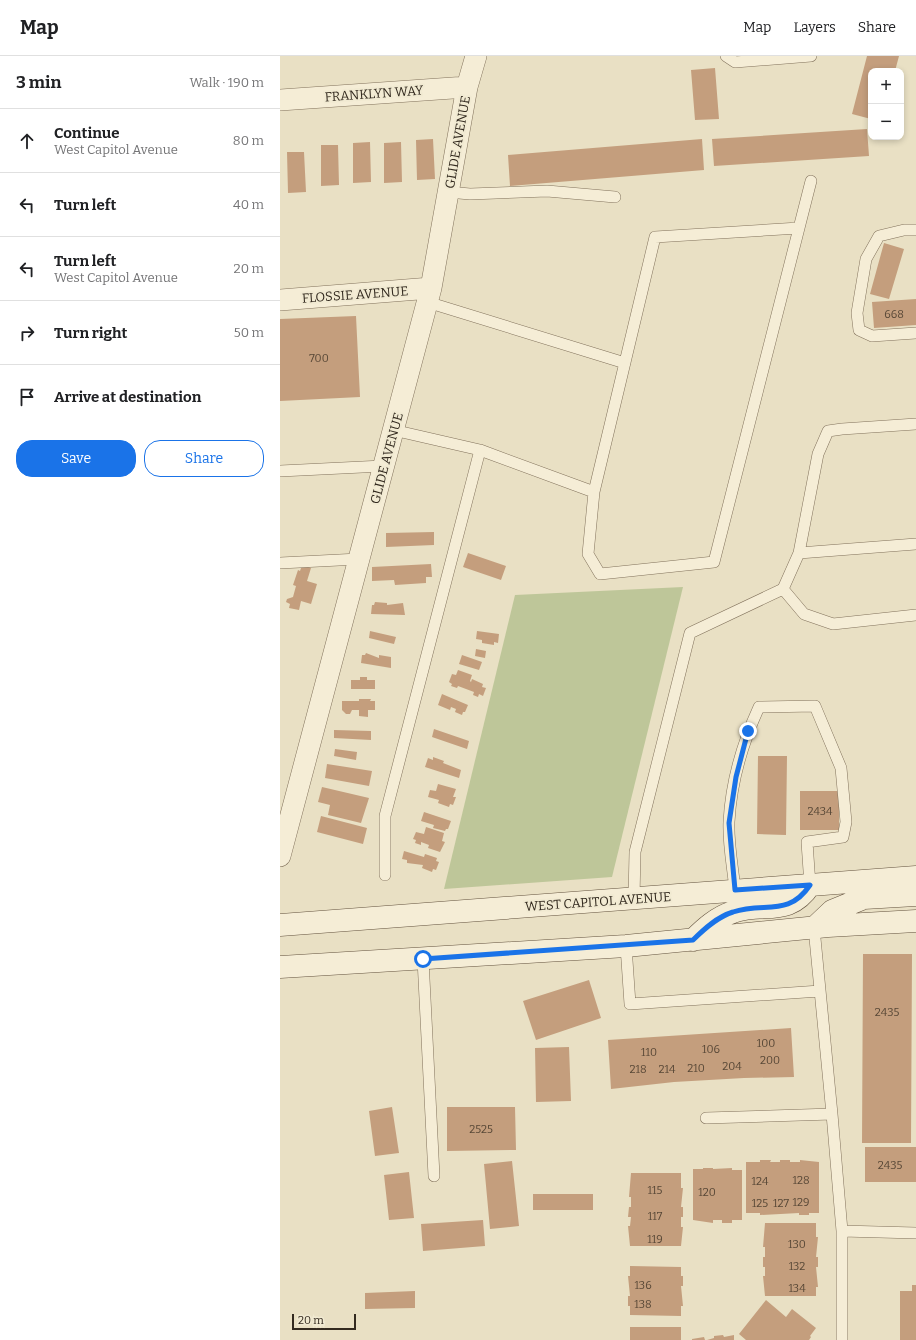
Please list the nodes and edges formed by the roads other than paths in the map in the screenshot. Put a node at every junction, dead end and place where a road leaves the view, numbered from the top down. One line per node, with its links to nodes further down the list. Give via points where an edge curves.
1 (476, 56): 4 (street, GLIDE AVENUE)
2 (726, 56): 3 (lane, via 735,62)
3 (811, 56)
4 (467, 87): 5 (street, FRANKLYN WAY); 7 (street, GLIDE AVENUE)
5 (280, 100)
6 (811, 181): 9 (lane)
7 (448, 192): 8 (lane, via 470,194 547,191); 11 (street, GLIDE AVENUE)
8 (615, 197)
9 (799, 228): 14 (lane, via 655,237); 20 (lane, via 714,562 600,574 588,554)
10 (916, 230): 13 (lane, via 879,236 866,259 857,313 859,330 872,336)
11 (429, 295): 12 (street, FLOSSIE AVENUE); 14 (lane); 16 (street, GLIDE AVENUE)
12 (280, 300)
13 (916, 332)
14 (625, 363): 20 (lane)
15 (916, 424): 22 (lane, via 828,431 818,454)
16 (393, 430): 17 (lane); 18 (street, GLIDE AVENUE)
17 (480, 450): 20 (lane); 28 (lane, via 385,816)
18 (383, 466): 19 (lane); 23 (street, GLIDE AVENUE)
19 (280, 471)
20 (594, 492)
21 (916, 544): 22 (lane)
22 (799, 553): 25 (lane)
23 (359, 559): 24 (lane); 27 (street, GLIDE AVENUE)
24 (280, 563)
25 (783, 589): 26 (lane, via 804,614 833,624); 33 (lane, via 690,633 635,852)
26 (916, 615)
27 (280, 856)
28 (385, 875)
29 (916, 877): 30 (main road, WEST CAPITOL AVENUE)
30 (810, 885): 31 (main road, WEST CAPITOL AVENUE); 31 (lane, via 807,842 843,837 846,822 841,768 815,706 759,707 748,731 736,777 729,823); 37 (main road, via 792,904 733,912 707,926)
31 (735, 890): 33 (main road, WEST CAPITOL AVENUE)
32 (916, 895): 36 (main road, via 864,898 832,912)
33 (634, 898): 35 (main road, WEST CAPITOL AVENUE)
34 (916, 921): 36 (main road)
35 (280, 925)
36 (814, 928): 37 (main road); 41 (lane)
37 (693, 940): 38 (main road)
38 (626, 946): 39 (main road); 41 (lane, via 630,1004)
39 (423, 959): 40 (main road); 44 (lane)
40 (280, 967)
41 (820, 991): 42 (lane)
42 (832, 1114): 43 (lane); 45 (lane)
43 (706, 1118)
44 (434, 1176)
45 (842, 1231): 46 (lane); 47 (lane)
46 (916, 1233)
47 (842, 1340)

